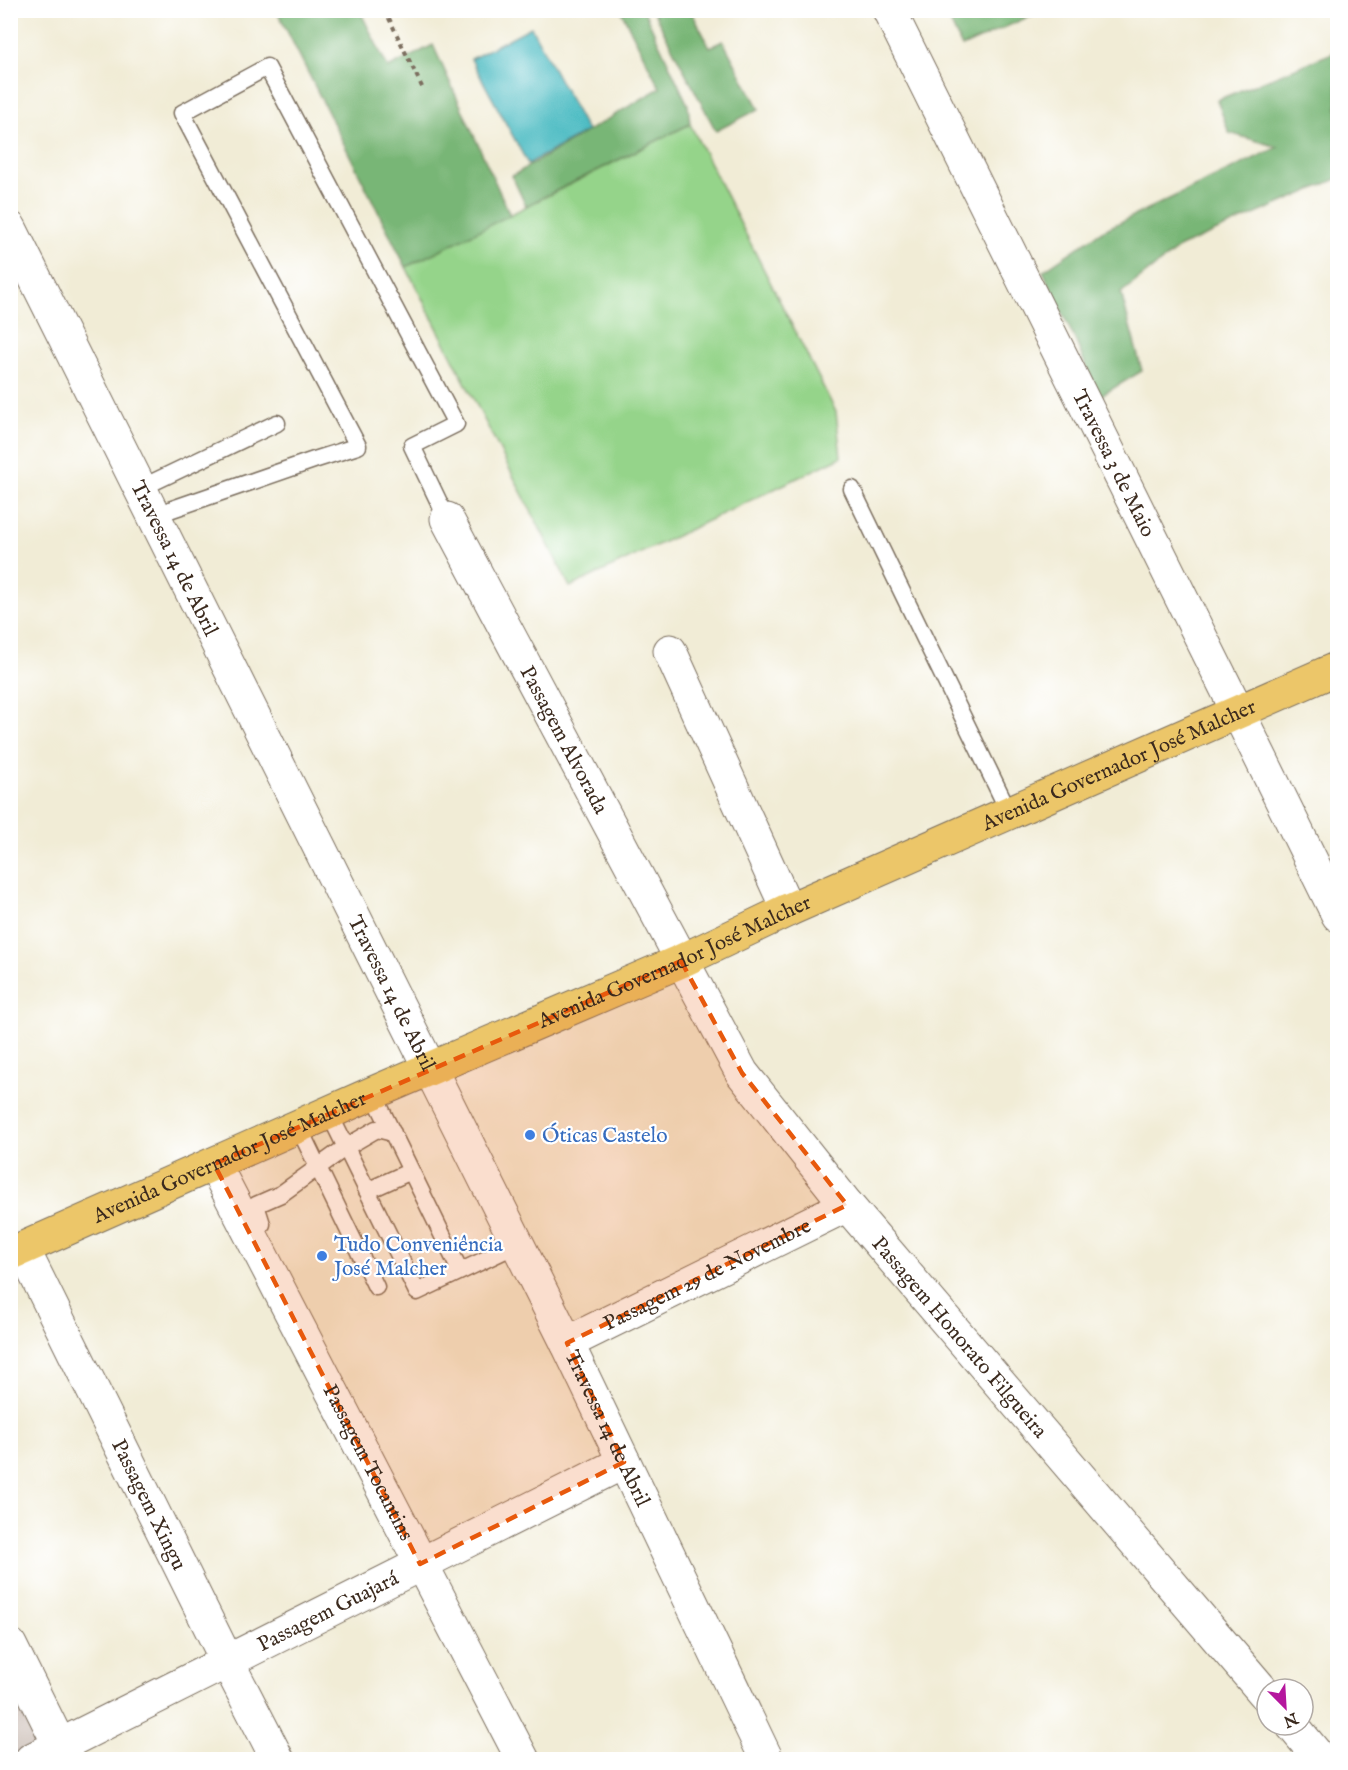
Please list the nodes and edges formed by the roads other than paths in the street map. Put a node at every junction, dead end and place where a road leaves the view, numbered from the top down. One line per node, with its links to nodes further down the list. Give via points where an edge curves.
1 (889, 10): 9 (street, Travessa 3 de Maio)
2 (10, 228): 5 (street, Travessa 14 de Abril)
3 (278, 423): 5 (lane)
4 (852, 489): 10 (lane)
5 (148, 502): 6 (lane, via 358,446 182,113 267,67 456,424 412,446); 14 (street, Travessa 14 de Abril)
6 (447, 519): 13 (street, Passagem Alvorada)
7 (670, 651): 11 (street)
8 (1338, 668): 9 (main road, Avenida Governador José Malcher)
9 (1238, 712): 10 (main road, Avenida Governador José Malcher); 12 (street, Travessa 3 de Maio)
10 (1009, 812): 11 (main road, Avenida Governador José Malcher)
11 (788, 910): 13 (main road, Avenida Governador José Malcher)
12 (1338, 915)
13 (681, 961): 14 (main road, Avenida Governador José Malcher); 24 (street, Passagem Honorato Filgueira, via 742,1073)
14 (430, 1068): 15 (main road, Avenida Governador José Malcher); 26 (street, Travessa 14 de Abril)
15 (373, 1093): 16 (main road, Avenida Governador José Malcher); 18 (lane)
16 (329, 1113): 17 (main road, Avenida Governador José Malcher); 19 (lane)
17 (298, 1126): 20 (main road, Avenida Governador José Malcher); 21 (lane)
18 (393, 1133): 19 (lane, via 377,1129); 22 (lane)
19 (346, 1147): 21 (lane); 23 (lane)
20 (214, 1164): 27 (main road, Avenida Governador José Malcher); 32 (street, Passagem Tocantins)
21 (318, 1167): 25 (lane, via 282,1194 256,1205); 29 (lane)
22 (411, 1171): 23 (lane); 28 (lane)
23 (367, 1191): 28 (lane, via 417,1292)
24 (847, 1205): 30 (street, Passagem 29 de Novembre); 35 (street, Passagem Honorato Filgueira)
25 (262, 1224)
26 (518, 1244): 28 (lane); 30 (street, Travessa 14 de Abril)
27 (17, 1251): 34 (street, Passagem Xingu)
28 (460, 1271)
29 (376, 1287)
30 (567, 1343): 31 (street, Travessa 14 de Abril)
31 (624, 1462): 32 (street, Passagem Guajará); 41 (street, Travessa 14 de Abril)
32 (420, 1564): 34 (street, Passagem Guajará); 40 (street, Passagem Tocantins)
33 (10, 1646): 37 (street)
34 (227, 1661): 37 (street, Passagem Guajará); 39 (street, Passagem Xingu)
35 (1255, 1682)
36 (1302, 1737): 42 (street)
37 (64, 1752): 38 (street, Passagem Guajará)
38 (31, 1760)
39 (278, 1760)
40 (523, 1760)
41 (767, 1760)
42 (1321, 1760)

